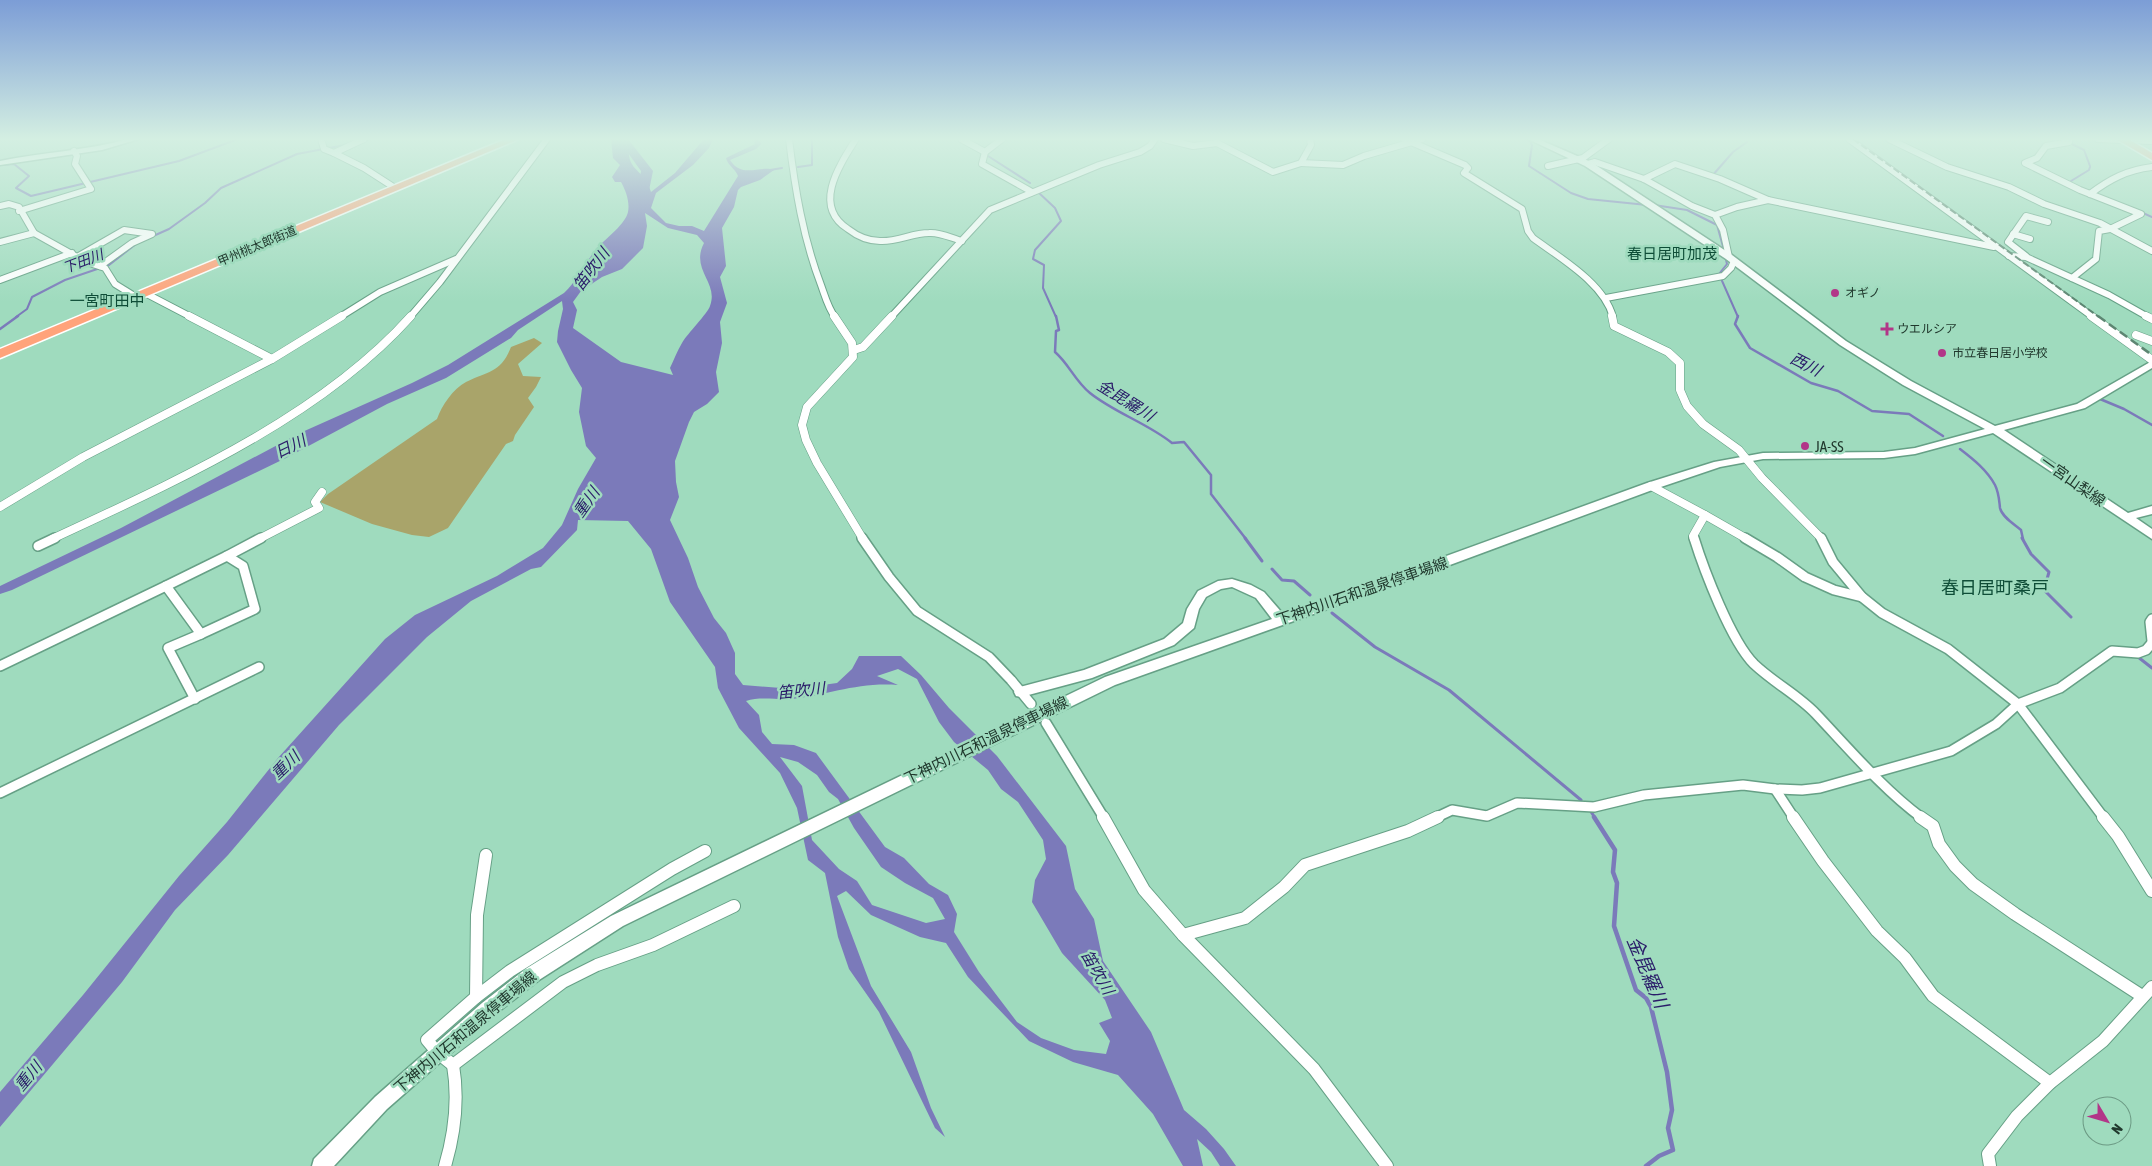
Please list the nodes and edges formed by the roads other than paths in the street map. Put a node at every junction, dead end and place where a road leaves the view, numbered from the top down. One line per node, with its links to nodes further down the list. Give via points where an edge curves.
1 (77, 193): 16 (street)
2 (382, 193): 35 (highway, 甲州桃太郎街道)
3 (506, 193): 30 (street)
4 (797, 193): 40 (street, via 807,242 831,312 850,337)
5 (831, 193): 23 (street, via 828,203 840,226 870,240 907,239 927,233)
6 (1029, 193): 23 (street, via 990,210)
7 (1497, 193): 36 (street, via 1522,209 1528,232 1533,238 1593,283)
8 (1633, 193): 31 (main road)
9 (1669, 193): 17 (street)
10 (1754, 193): 14 (street)
11 (1923, 193): 25 (street)
12 (2022, 193): 19 (street)
13 (2090, 194): 19 (street, via 2141,214)
14 (1768, 200): 17 (street); 25 (street)
15 (0, 206): 16 (street, via 9,204 18,207)
16 (19, 211): 20 (street)
17 (1715, 215): 31 (street)
18 (2048, 222): 21 (street, via 2026,216)
19 (2110, 229): 26 (street); 33 (street, via 2099,231 2096,258)
20 (34, 233): 24 (street); 27 (street)
21 (2013, 234): 22 (street); 29 (street, via 2008,242)
22 (2030, 239)
23 (962, 241): 40 (street, via 863,347)
24 (0, 242)
25 (1998, 248): 28 (street)
26 (2152, 251)
27 (74, 255): 32 (street); 32 (street, via 124,230 152,234 132,244); 34 (street)
28 (2009, 256): 29 (street); 43 (street)
29 (2026, 257): 33 (street)
30 (456, 259): 42 (street, via 380,292); 54 (street, via 421,304 383,344 302,406 249,440 170,483)
31 (1731, 259): 36 (street, via 1731,268 1724,276); 45 (main road, via 1843,343)
32 (102, 267): 35 (street, via 115,284)
33 (2072, 278): 37 (street)
34 (0, 280)
35 (141, 295): 41 (highway, 甲州桃太郎街道); 42 (street)
36 (1606, 298): 46 (street, via 1614,326 1668,352 1680,363 1682,399 1703,424)
37 (2152, 319)
38 (2136, 335): 39 (street)
39 (2152, 341)
40 (854, 350): 64 (street, via 852,357 807,407 803,416 802,426 810,450 842,506 906,600 933,623 984,653)
41 (0, 354)
42 (272, 360): 49 (street, via 83,457)
43 (2152, 360)
44 (2152, 364): 45 (main road, 下神内川石和温泉停車場線, via 2081,406)
45 (1992, 430): 46 (main road, 下神内川石和温泉停車場線, via 1884,455); 52 (main road, 一宮山梨線, via 2045,461)
46 (1746, 458): 47 (main road, 下神内川石和温泉停車場線); 57 (street, via 1824,541 1833,562)
47 (1651, 486): 51 (street); 58 (main road, 下神内川石和温泉停車場線, via 1427,569)
48 (322, 492): 55 (street, via 315,502 319,508)
49 (0, 507)
50 (2152, 510): 52 (main road)
51 (1705, 515): 57 (street, via 1777,556 1806,577 1834,590); 69 (street, via 1693,536 1703,567 1739,644 1753,663 1817,714)
52 (2126, 517): 53 (main road, 一宮山梨線)
53 (2152, 535)
54 (38, 546)
55 (227, 556): 56 (street); 60 (street, via 243,566 255,609)
56 (165, 585): 60 (street); 62 (street)
57 (1862, 597): 67 (street, via 1882,613 1948,649)
58 (1280, 619): 64 (main road, via 1260,596 1247,588 1232,583 1218,585 1202,594 1192,610 1189,625 1170,642 1087,674); 80 (main road, 下神内川石和温泉停車場線, via 1110,681 617,921 533,974)
59 (2152, 620): 61 (street)
60 (200, 634): 65 (street, via 168,648)
61 (2152, 642): 67 (street, via 2146,650 2138,652 2112,651 2060,688)
62 (0, 666)
63 (259, 667): 65 (street)
64 (1021, 692): 66 (street)
65 (195, 699): 71 (street)
66 (1031, 704)
67 (2018, 704): 69 (street, via 1996,724 1950,751); 74 (street, via 2118,836)
68 (1046, 723): 76 (street, via 1089,791 1144,890)
69 (1871, 772): 70 (street, via 1820,788); 78 (street, via 1906,806 1933,826 1939,844 1973,884)
70 (1775, 790): 76 (street, via 1743,785 1644,795 1594,807 1517,802 1487,816 1452,810 1408,831 1305,865 1284,887 1245,918); 82 (street, via 1823,861 1871,923 1906,958 1933,996)
71 (0, 793)
72 (705, 851): 79 (street, via 510,971)
73 (486, 855): 79 (street, via 477,915)
74 (2152, 891)
75 (734, 906): 81 (street, via 653,945 597,965 563,982)
76 (1183, 935): 85 (street, via 1314,1070)
77 (2152, 987): 78 (street)
78 (2142, 996): 82 (street, via 2103,1041)
79 (476, 997): 80 (street, via 427,1040)
80 (437, 1052): 81 (street); 84 (main road, 下神内川石和温泉停車場線, via 381,1103)
81 (453, 1065): 83 (street, via 458,1086 457,1103)
82 (2050, 1083): 86 (street, via 1988,1154)
83 (447, 1163)
84 (321, 1166)
85 (1387, 1166)
86 (1990, 1166)

